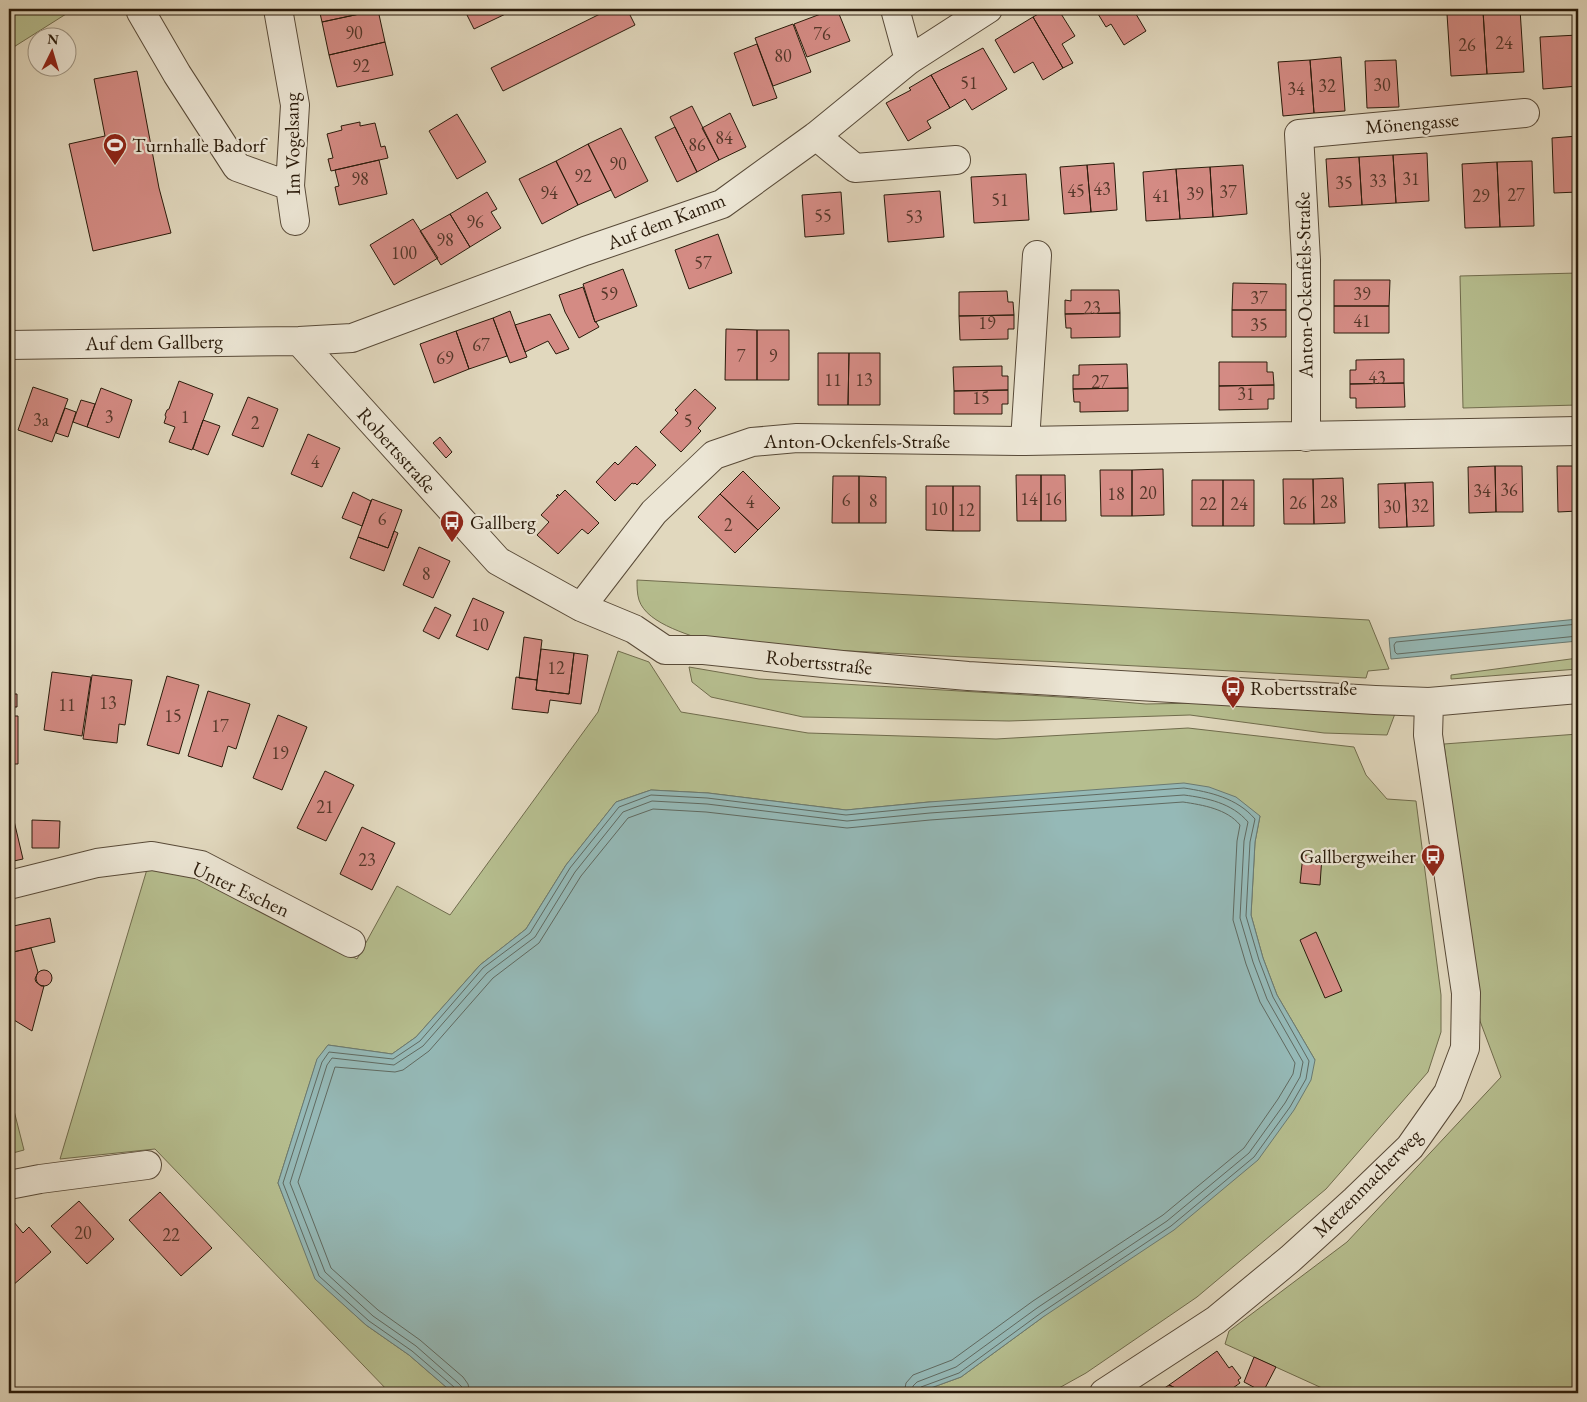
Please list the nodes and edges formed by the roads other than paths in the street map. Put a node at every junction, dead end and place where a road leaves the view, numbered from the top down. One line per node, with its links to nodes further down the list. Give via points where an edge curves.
1 (278, 9): 10 (street, Im Vogelsang, via 296,105)
2 (895, 9): 5 (street)
3 (988, 9): 5 (street, Auf dem Kamm)
4 (141, 12): 10 (street, via 237,166)
5 (909, 60): 8 (street, Auf dem Kamm)
6 (1525, 113): 7 (street, Mönengasse)
7 (1299, 134): 16 (street, Anton-Ockenfels-Straße, via 1306,260)
8 (816, 136): 9 (street, via 855,168); 13 (street, Auf dem Kamm, via 722,204 352,338)
9 (956, 160)
10 (290, 186): 11 (street, Im Vogelsang)
11 (295, 221)
12 (1037, 255): 17 (street)
13 (299, 341): 14 (street, Auf dem Gallberg); 18 (street, Robertsstraße, via 498,561)
14 (9, 345)
15 (1578, 431): 16 (street, Anton-Ockenfels-Straße)
16 (1306, 437): 17 (street, Anton-Ockenfels-Straße)
17 (1025, 441): 18 (street, Anton-Ockenfels-Straße, via 797,438 752,442 714,456 654,512)
18 (581, 607): 20 (street, Robertsstraße, via 634,629 665,650 704,650 968,676)
19 (1578, 690): 20 (street, Robertsstraße)
20 (1429, 702): 25 (street, Metzenmacherweg, via 1428,735 1466,994 1465,1048 1448,1093 1410,1147 1290,1259 1216,1320)
21 (9, 885): 22 (street, Unter Eschen, via 96,863 152,856 200,865)
22 (351, 943)
23 (147, 1165): 24 (street)
24 (9, 1185)
25 (1104, 1393)

